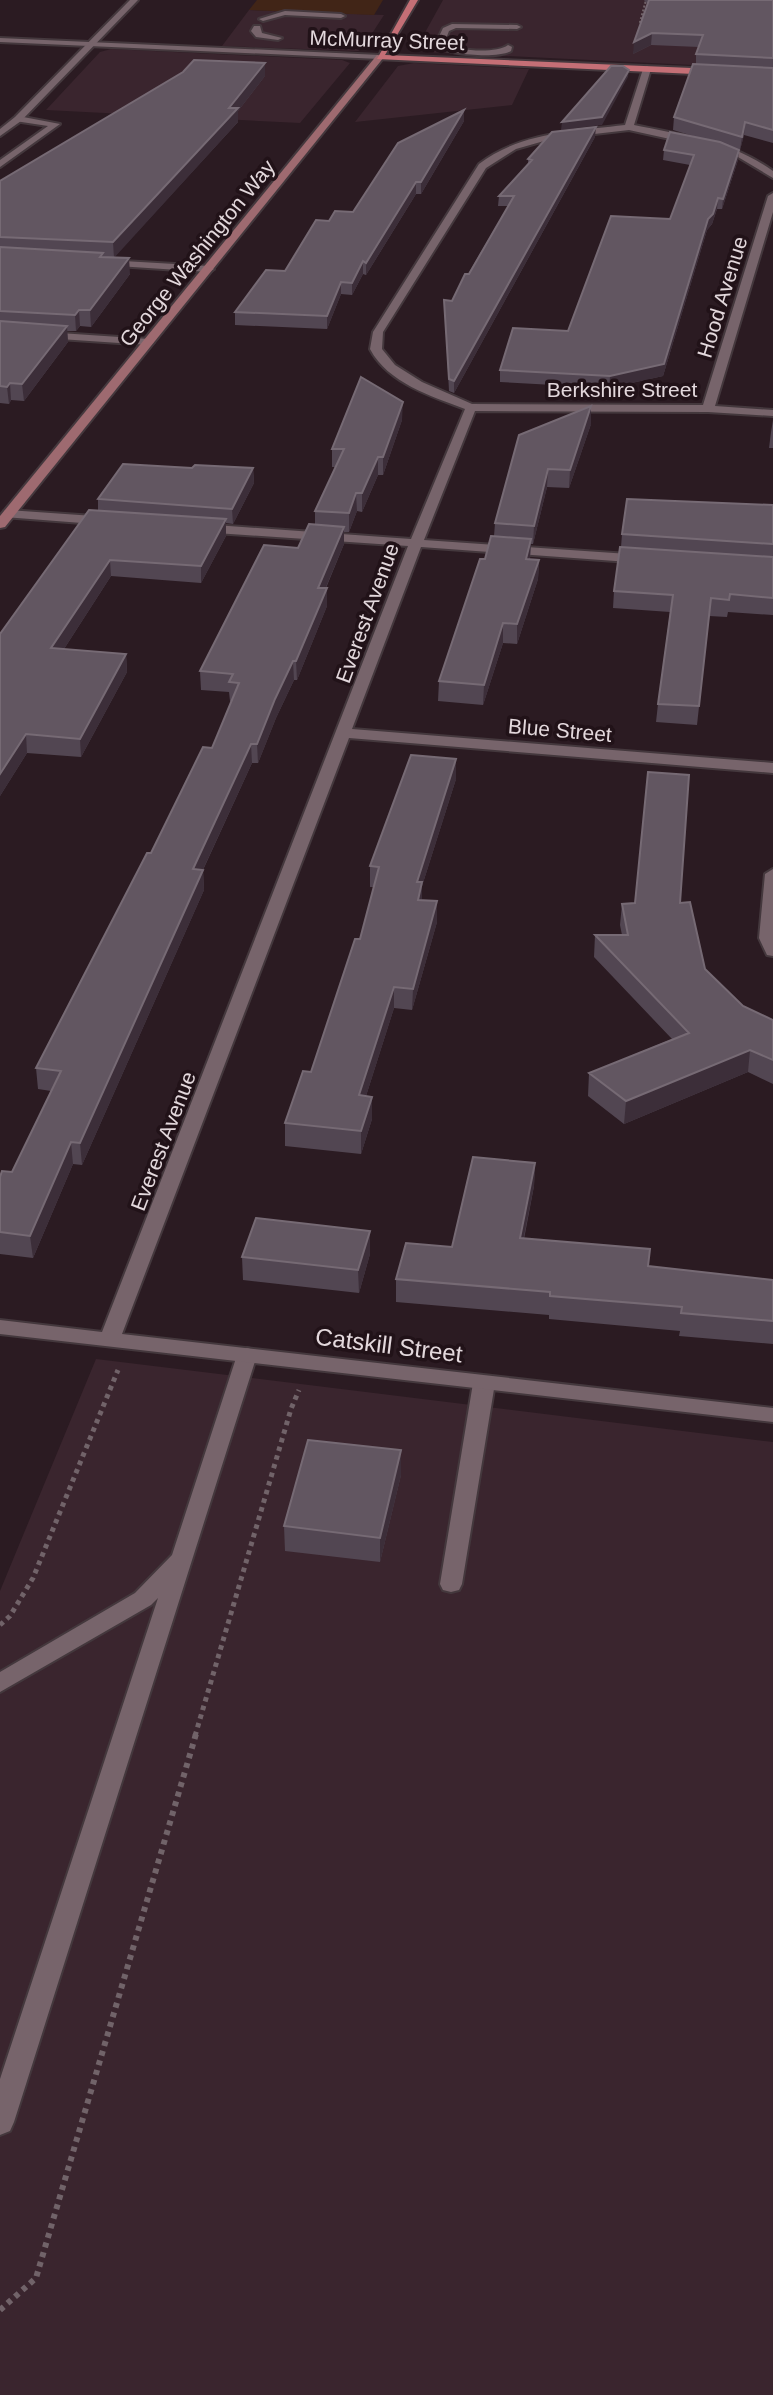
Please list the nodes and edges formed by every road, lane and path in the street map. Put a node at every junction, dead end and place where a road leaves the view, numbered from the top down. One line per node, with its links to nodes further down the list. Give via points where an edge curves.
1 (134, 0): 11 (street)
2 (414, 0): 13 (main road, George Washington Way)
3 (646, 0): 6 (path, via 640,22)
4 (341, 16): 5 (street, via 285,13)
5 (263, 19)
6 (650, 23)
7 (517, 27): 12 (street, via 455,26 446,30 439,45 450,50 501,52)
8 (257, 28): 9 (street, via 259,35)
9 (278, 37)
10 (0, 40): 11 (street, McMurray Street)
11 (90, 44): 13 (street, McMurray Street); 16 (street)
12 (508, 47)
13 (380, 57): 14 (main road, McMurray Street); 23 (main road, George Washington Way)
14 (647, 69): 15 (main road, McMurray Street); 17 (street)
15 (731, 73)
16 (18, 119): 18 (street); 19 (street, via 56,124)
17 (629, 127): 20 (street, via 725,148); 26 (street, via 521,145 492,157 378,332 376,348 383,362)
18 (0, 133)
19 (0, 164)
20 (773, 175)
21 (773, 196): 27 (street, Hood Avenue)
22 (94, 262): 23 (street)
23 (209, 269): 25 (main road, George Washington Way)
24 (0, 332): 25 (street)
25 (149, 342): 29 (main road, George Washington Way)
26 (471, 407): 27 (street, Berkshire Street); 32 (street, Everest Avenue)
27 (708, 409): 28 (street, Berkshire Street)
28 (773, 413)
29 (3, 517): 30 (street)
30 (128, 523)
31 (182, 526): 32 (street)
32 (415, 542): 33 (street); 34 (street, Everest Avenue)
33 (663, 560)
34 (344, 733): 35 (street, Blue Street); 39 (street, Everest Avenue)
35 (773, 768)
36 (773, 874): 37 (street, via 767,938)
37 (773, 951)
38 (0, 1327): 39 (street, Catskill Street)
39 (110, 1339): 40 (street, Catskill Street)
40 (247, 1355): 42 (street, Catskill Street); 45 (street)
41 (120, 1365): 47 (path, via 33,1578)
42 (484, 1383): 44 (street, Catskill Street); 46 (street)
43 (301, 1386): 50 (path, via 36,2278)
44 (773, 1415)
45 (181, 1559): 48 (street, via 142,1599); 49 (street)
46 (451, 1584)
47 (0, 1625)
48 (0, 1684)
49 (0, 2122)
50 (0, 2310)

